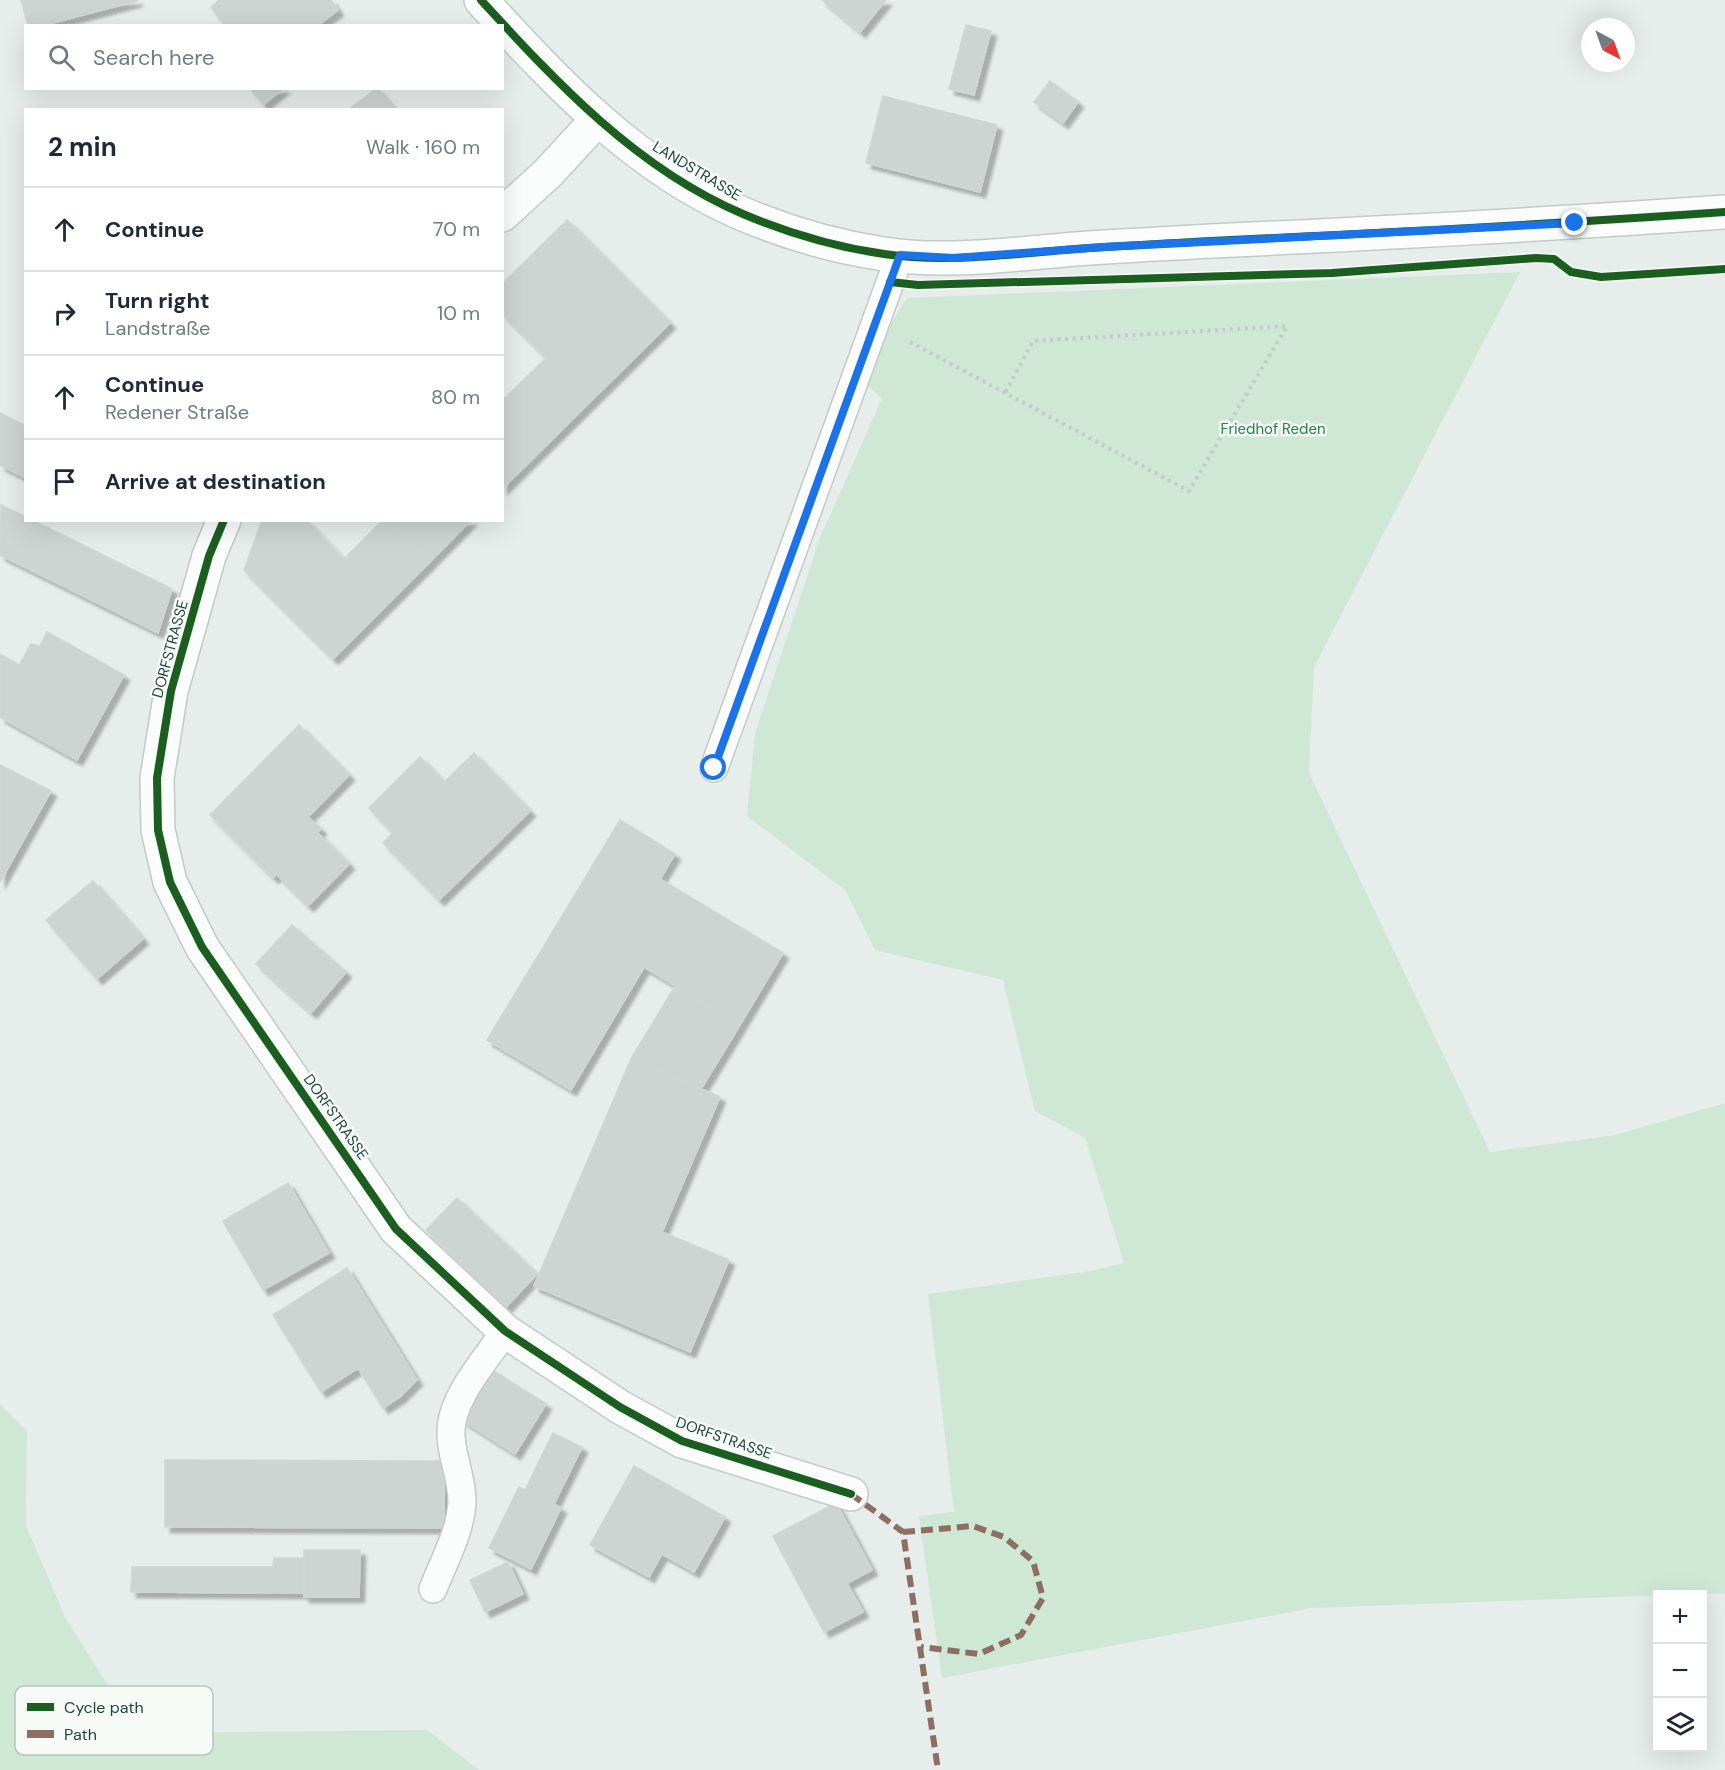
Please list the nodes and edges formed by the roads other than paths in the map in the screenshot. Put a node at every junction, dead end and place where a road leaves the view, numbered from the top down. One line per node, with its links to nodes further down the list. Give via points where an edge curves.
1 (481, 0): 2 (street, LANDSTRASSE)
2 (503, 24)
3 (504, 25): 4 (street, LANDSTRASSE)
4 (597, 120): 6 (street); 7 (street, LANDSTRASSE, via 651,161 741,213 831,244)
5 (1725, 212): 7 (street, LANDSTRASSE, via 954,258)
6 (504, 213)
7 (900, 255): 9 (lane)
8 (223, 522): 10 (street, DORFSTRASSE, via 209,556 171,691 157,778 158,830 171,882 202,947 396,1229)
9 (714, 768)
10 (505, 1331): 11 (street, DORFSTRASSE, via 620,1407 682,1441); 12 (lane, via 460,1398 452,1418 450,1440 462,1501 458,1527)
11 (851, 1494)
12 (433, 1589)

